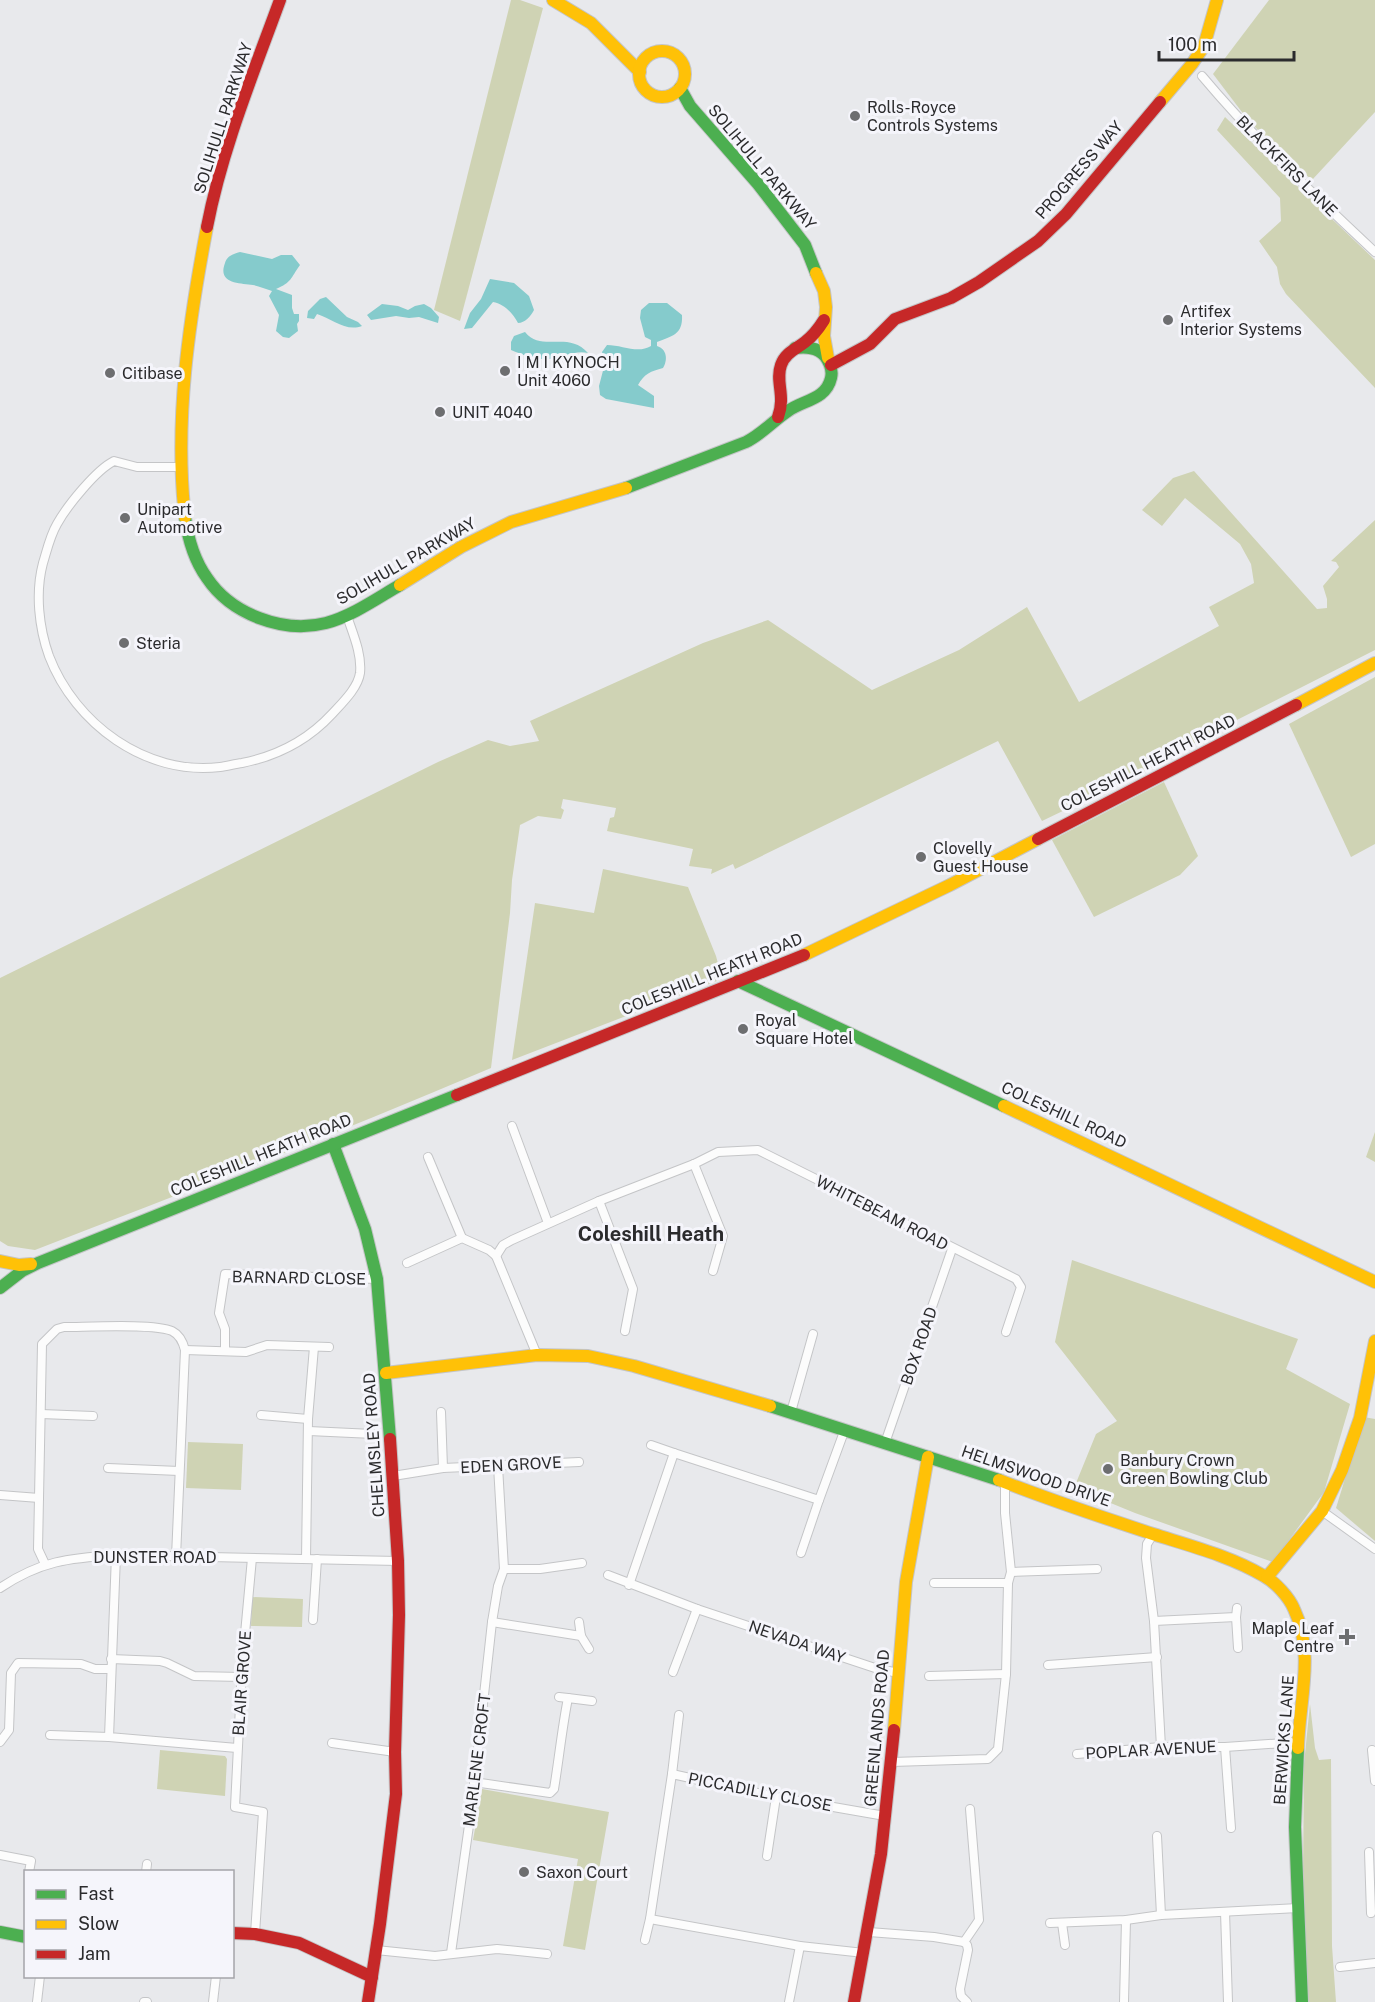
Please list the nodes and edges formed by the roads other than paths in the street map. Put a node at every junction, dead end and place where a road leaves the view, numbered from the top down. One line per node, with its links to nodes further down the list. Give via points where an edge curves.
1 (280, 0): 16 (street, SOLIHULL PARKWAY, via 214,195 205,236 185,370)
2 (553, 0): 4 (street, via 591,23)
3 (1214, 2): 12 (street, PROGRESS WAY, via 1204,46 1192,64 1066,214 1038,241 979,282 951,298 895,320 870,344)
4 (623, 53): 5 (street); 6 (street)
5 (649, 55): 6 (street); 8 (street, via 663,51 677,56 685,76)
6 (640, 72): 8 (street, via 648,91 660,96)
7 (1202, 76): 9 (street, BLACKFIRS LANE, via 1306,187)
8 (675, 91): 10 (street, SOLIHULL PARKWAY, via 758,184 805,245 824,291)
9 (1375, 252)
10 (825, 319): 11 (street, via 812,336); 12 (street, SOLIHULL PARKWAY)
11 (795, 348): 12 (street, via 817,349); 13 (street, via 782,360)
12 (830, 362): 14 (street, via 832,375 825,391)
13 (781, 382): 14 (street, via 793,396); 15 (street, via 783,406)
14 (806, 400): 15 (street, SOLIHULL PARKWAY)
15 (778, 418): 17 (street, SOLIHULL PARKWAY, via 752,440 719,454 639,484 536,512 482,535)
16 (183, 466): 17 (street, SOLIHULL PARKWAY, via 185,513 194,553 206,577 226,598 250,614 276,623 307,626); 17 (street, via 137,467 114,461 106,465 83,488 51,537 39,588 44,641 64,686 94,723 130,750 185,766 219,767 276,754 326,721 358,681 359,658)
17 (347, 616)
18 (1375, 663): 19 (street, COLESHILL HEATH ROAD, via 871,924)
19 (738, 981): 21 (street, COLESHILL HEATH ROAD); 34 (street, COLESHILL ROAD)
20 (512, 1126): 25 (street)
21 (333, 1144): 30 (street, COLESHILL HEATH ROAD); 33 (street, CHELMSLEY ROAD, via 365,1229)
22 (428, 1157): 26 (street)
23 (694, 1164): 24 (street, WHITEBEAM ROAD); 27 (street, WHITEBEAM ROAD, via 718,1152 758,1150); 32 (street, via 723,1236)
24 (599, 1201): 25 (street, WHITEBEAM ROAD); 36 (street, via 633,1289)
25 (548, 1223): 28 (street, WHITEBEAM ROAD, via 503,1245)
26 (462, 1238): 28 (street); 31 (street)
27 (952, 1249): 37 (street, WHITEBEAM ROAD, via 1018,1281 1021,1287); 55 (street, BOX ROAD)
28 (496, 1256): 44 (street)
29 (0, 1261): 30 (street, COLESHILL HEATH ROAD)
30 (38, 1263): 35 (street, COLESHILL HEATH ROAD)
31 (407, 1263)
32 (713, 1271)
33 (377, 1279): 43 (street, BARNARD CLOSE, via 225,1274 219,1313 225,1329); 45 (street, CHELMSLEY ROAD)
34 (1375, 1282)
35 (0, 1288)
36 (625, 1331)
37 (1006, 1332)
38 (813, 1334): 47 (street)
39 (1375, 1341): 69 (street, via 1360,1418 1342,1470)
40 (314, 1347): 41 (street); 43 (street, via 267,1345 246,1352); 51 (street)
41 (329, 1347)
42 (185, 1350): 43 (street); 48 (street, via 180,1337 156,1327 57,1329 42,1344); 63 (street)
43 (225, 1351)
44 (537, 1355): 45 (street, HELMSWOOD DRIVE); 47 (street, HELMSWOOD DRIVE, via 597,1358)
45 (386, 1373): 64 (street, CHELMSLEY ROAD)
46 (441, 1412): 62 (street, EDEN GROVE)
47 (791, 1412): 52 (street, HELMSWOOD DRIVE)
48 (40, 1414): 50 (street); 67 (street)
49 (261, 1415): 51 (street)
50 (93, 1416)
51 (308, 1419): 53 (street)
52 (844, 1429): 55 (street, HELMSWOOD DRIVE); 68 (street)
53 (309, 1431): 54 (street); 76 (street)
54 (373, 1434)
55 (885, 1443): 58 (street, HELMSWOOD DRIVE)
56 (651, 1445): 57 (street)
57 (674, 1453): 68 (street); 88 (street)
58 (927, 1457): 65 (street, HELMSWOOD DRIVE); 102 (street, GREENLANDS ROAD, via 906,1583)
59 (579, 1462): 60 (street, EDEN GROVE)
60 (498, 1466): 62 (street, EDEN GROVE); 81 (street, MARLENE CROFT)
61 (108, 1468): 63 (street)
62 (443, 1468): 64 (street, EDEN GROVE)
63 (179, 1471): 74 (street)
64 (393, 1476): 78 (street, CHELMSLEY ROAD)
65 (1005, 1482): 70 (street, HELMSWOOD DRIVE); 83 (street)
66 (0, 1495): 67 (street)
67 (39, 1498): 80 (street, via 38,1550)
68 (819, 1500): 72 (street)
69 (1322, 1511): 71 (street); 85 (street)
70 (1154, 1533): 85 (street, HELMSWOOD DRIVE); 92 (street, via 1147,1544 1146,1558)
71 (1375, 1549)
72 (801, 1553)
73 (116, 1555): 74 (street, DUNSTER ROAD); 80 (street, DUNSTER ROAD); 99 (street)
74 (176, 1557): 75 (street, DUNSTER ROAD)
75 (252, 1558): 76 (street, DUNSTER ROAD); 105 (street, BLAIR GROVE)
76 (306, 1559): 77 (street, DUNSTER ROAD)
77 (317, 1559): 78 (street, DUNSTER ROAD); 91 (street)
78 (398, 1561): 119 (street, CHELMSLEY ROAD)
79 (582, 1563): 81 (street)
80 (45, 1564): 89 (street, DUNSTER ROAD)
81 (504, 1569): 93 (street, MARLENE CROFT)
82 (1097, 1569): 83 (street)
83 (1011, 1572): 87 (street)
84 (608, 1575): 88 (street, NEVADA WAY)
85 (1267, 1577): 113 (street, BERWICKS LANE, via 1294,1608 1302,1632 1306,1659)
86 (934, 1583): 87 (street)
87 (1008, 1583): 103 (street)
88 (629, 1585): 90 (street, NEVADA WAY)
89 (0, 1588)
90 (697, 1609): 101 (street); 102 (street, NEVADA WAY)
91 (313, 1620)
92 (1154, 1621): 96 (street, via 1237,1613); 98 (street)
93 (492, 1622): 95 (street); 124 (street, MARLENE CROFT)
94 (579, 1622): 95 (street)
95 (580, 1636): 97 (street)
96 (1238, 1648)
97 (589, 1649)
98 (1157, 1657): 100 (street); 115 (street)
99 (111, 1664): 105 (street, via 160,1661 194,1676); 111 (street); 112 (street, via 95,1669 81,1664 18,1663 10,1672 9,1730)
100 (1048, 1665)
101 (673, 1672)
102 (898, 1673): 121 (street, GREENLANDS ROAD)
103 (1006, 1674): 104 (street); 121 (street, via 998,1749 988,1759)
104 (929, 1676)
105 (242, 1677): 117 (street, BLAIR GROVE)
106 (558, 1697): 107 (street)
107 (568, 1698): 108 (street); 124 (street, via 554,1789 550,1793)
108 (592, 1701)
109 (679, 1715): 122 (street)
110 (50, 1735): 111 (street)
111 (109, 1737): 117 (street)
112 (0, 1742)
113 (1298, 1742): 116 (street, POPLAR AVENUE); 135 (street, BERWICKS LANE)
114 (332, 1743): 119 (street)
115 (1161, 1747): 116 (street, POPLAR AVENUE); 120 (street, POPLAR AVENUE)
116 (1225, 1747): 128 (street, POPLAR AVENUE)
117 (237, 1748): 146 (street, BLAIR GROVE, via 236,1807 263,1812)
118 (1372, 1750): 123 (street)
119 (395, 1752): 152 (street, CHELMSLEY ROAD, via 393,1833)
120 (1077, 1754)
121 (892, 1762): 127 (street, GREENLANDS ROAD)
122 (672, 1774): 125 (street, PICCADILLY CLOSE); 139 (street, PICCADILLY CLOSE)
123 (1375, 1781)
124 (474, 1782): 153 (street, MARLENE CROFT)
125 (776, 1797): 127 (street, PICCADILLY CLOSE); 132 (street)
126 (970, 1809): 149 (street, via 979,1920)
127 (885, 1816): 145 (street, GREENLANDS ROAD)
128 (1231, 1828)
129 (1157, 1836): 138 (street)
130 (1369, 1852): 134 (street)
131 (0, 1855): 133 (street, via 31,1861)
132 (767, 1856)
133 (29, 1870)
134 (1373, 1879): 137 (street)
135 (1298, 1908): 136 (street); 169 (street, BERWICKS LANE)
136 (1226, 1912): 138 (street); 168 (street)
137 (1371, 1913)
138 (1161, 1915): 140 (street)
139 (650, 1919): 148 (street, PICCADILLY CLOSE); 151 (street)
140 (1126, 1920): 142 (street); 167 (street)
141 (1050, 1923): 142 (street)
142 (1062, 1923): 150 (street)
143 (0, 1932): 147 (street)
144 (234, 1932): 146 (street)
145 (869, 1932): 149 (street); 154 (street, GREENLANDS ROAD)
146 (255, 1934): 158 (street, via 299,1943)
147 (24, 1937)
148 (645, 1940)
149 (963, 1942): 166 (street, via 968,1950 960,1989)
150 (1065, 1945)
151 (800, 1946): 154 (street); 164 (street)
152 (376, 1950): 153 (street, via 435,1956); 158 (street, CHELMSLEY ROAD)
153 (451, 1953): 155 (street, via 497,1949)
154 (864, 1953): 165 (street, GREENLANDS ROAD)
155 (547, 1954)
156 (1375, 1964): 157 (street)
157 (1340, 1967)
158 (372, 1977): 163 (street, CHELMSLEY ROAD)
159 (40, 1978): 161 (street)
160 (216, 1978): 162 (street)
161 (37, 2002)
162 (213, 2002)
163 (368, 2002)
164 (789, 2002)
165 (854, 2002)
166 (967, 2002)
167 (1124, 2002)
168 (1228, 2002)
169 (1302, 2002)

